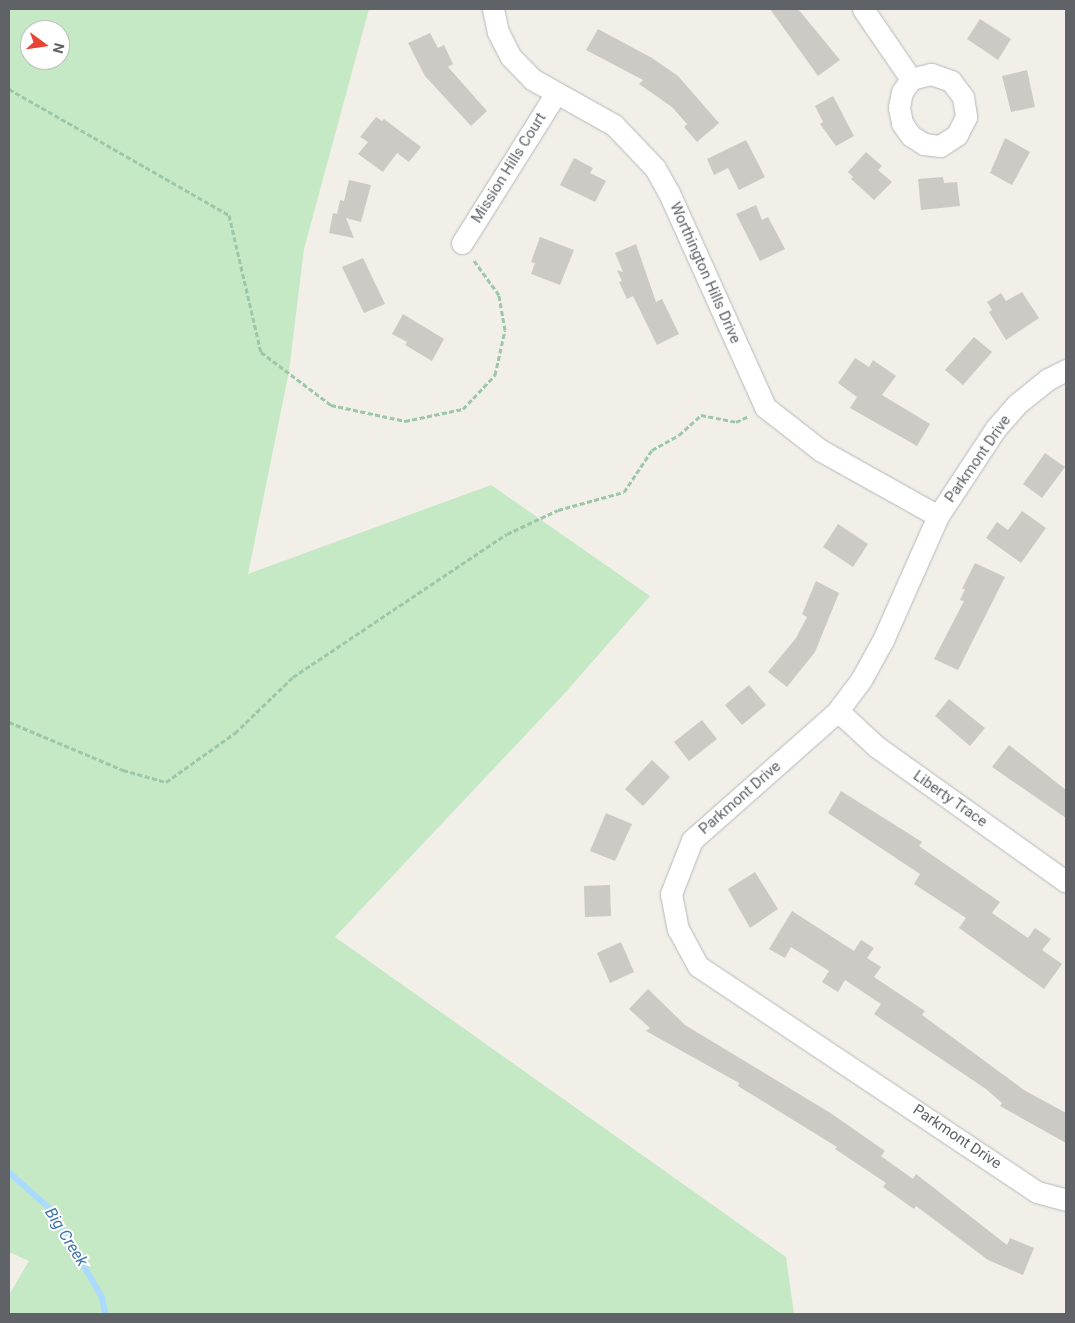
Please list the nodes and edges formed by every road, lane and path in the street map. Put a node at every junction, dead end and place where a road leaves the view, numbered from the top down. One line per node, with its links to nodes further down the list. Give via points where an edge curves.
1 (493, 9): 5 (street, Worthington Hills Drive, via 498,32 511,57 532,79)
2 (863, 9): 3 (street)
3 (911, 79)
4 (9, 90): 6 (path, via 229,215 261,352 331,405 405,420 463,409 495,375 505,330 499,295)
5 (556, 93): 6 (street, Mission Hills Court); 8 (street, Worthington Hills Drive, via 614,125 655,168)
6 (462, 243)
7 (1066, 370): 9 (street, Parkmont Drive, via 1017,404 996,428)
8 (765, 407): 9 (street, Worthington Hills Drive, via 820,450); 11 (path, via 736,422 701,415 679,435 652,450 624,492 558,510 507,534 293,677 235,733 166,782 123,770)
9 (938, 516): 10 (street, Parkmont Drive, via 883,640 861,680)
10 (838, 711): 12 (street, Liberty Trace, via 877,747); 13 (street, Parkmont Drive, via 692,840 671,894 678,929 698,966 1037,1192)
11 (9, 722)
12 (1066, 882)
13 (1066, 1200)

